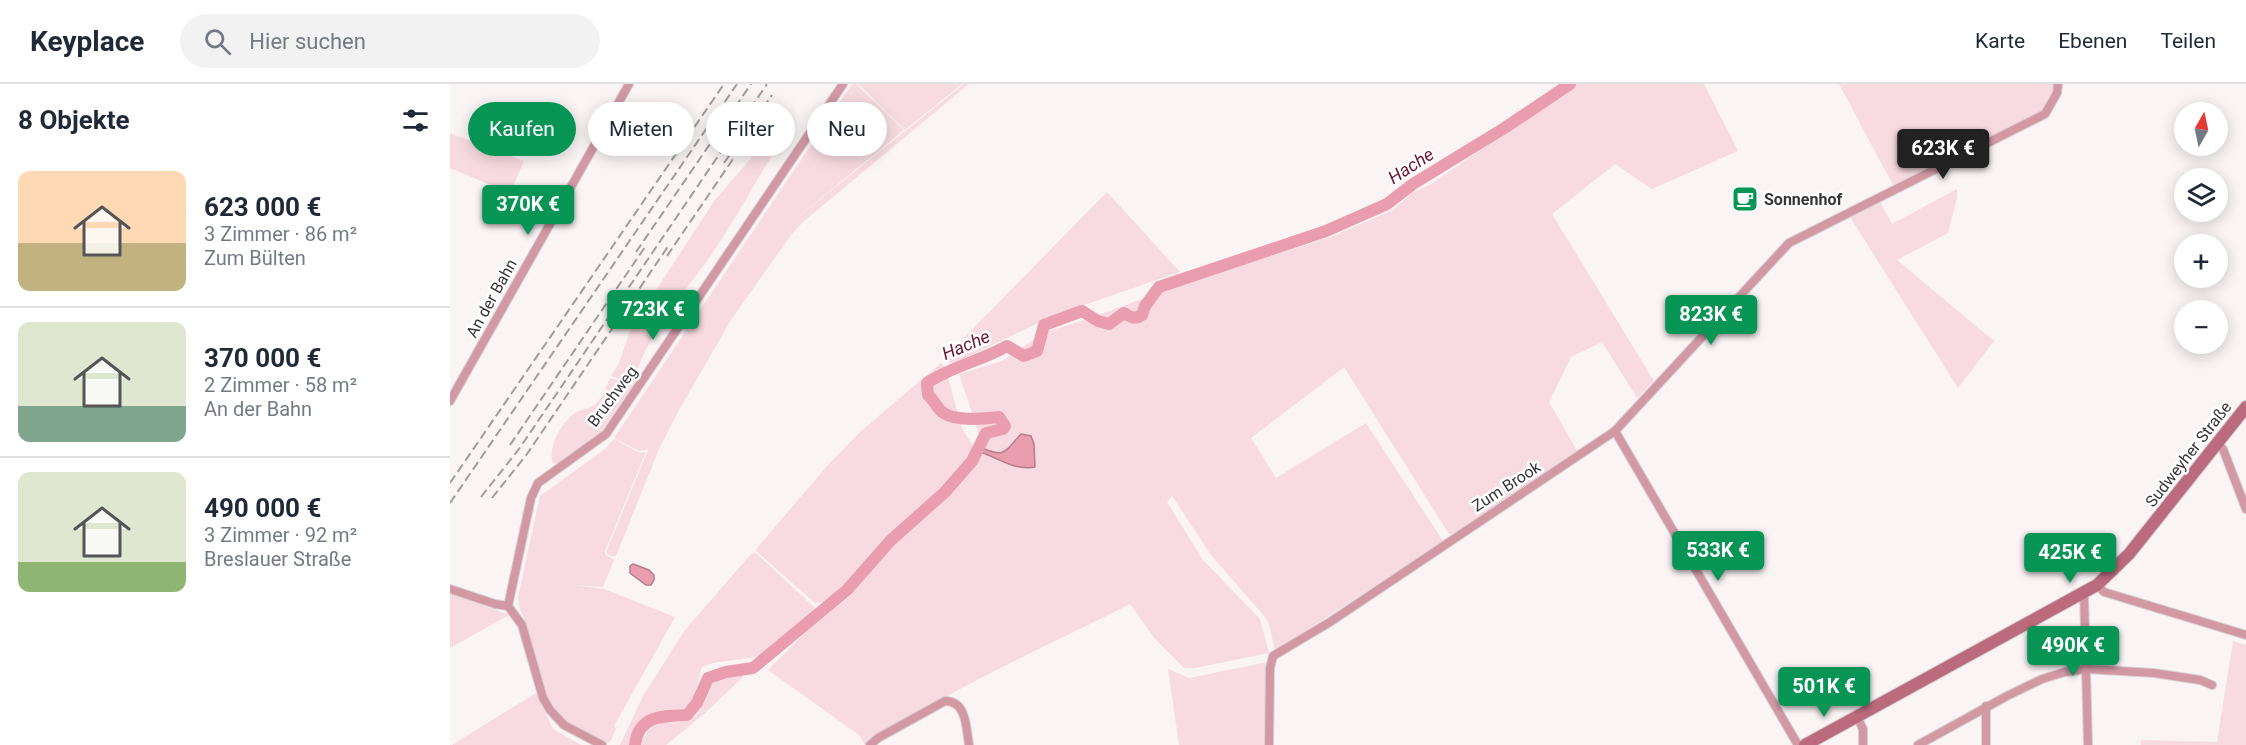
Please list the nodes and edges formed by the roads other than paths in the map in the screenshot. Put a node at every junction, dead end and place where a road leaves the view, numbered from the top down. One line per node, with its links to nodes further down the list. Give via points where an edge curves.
1 (629, 84): 4 (street, An der Bahn)
2 (843, 84): 12 (street, Bruchweg, via 606,434 538,483 531,498)
3 (2058, 84): 6 (street, Zum Brook, via 2045,114 1789,243)
4 (450, 401)
5 (2246, 407): 7 (main road, Sudweyher Straße)
6 (1615, 432): 21 (street, Zum Brook, via 1273,656); 22 (street)
7 (2217, 443): 8 (street, via 2223,449); 9 (main road, Sudweyher Straße, via 2129,554)
8 (2246, 509)
9 (2097, 585): 11 (main road, Sudweyher Straße); 13 (street, via 2104,592)
10 (450, 588): 12 (street)
11 (2084, 593): 14 (street); 17 (main road, Sudweyher Straße)
12 (508, 606): 18 (street, via 522,625 550,710 564,725)
13 (2246, 634)
14 (2086, 669): 15 (street, via 2154,673); 16 (street, via 2042,679); 27 (street)
15 (2212, 685)
16 (1986, 706): 25 (street); 26 (street)
17 (1857, 717): 23 (main road, Sudweyher Straße); 24 (street, via 1863,729)
18 (602, 745)
19 (870, 745): 20 (street, via 945,701 953,701 963,714)
20 (969, 745)
21 (1269, 745)
22 (1798, 745)
23 (1805, 745)
24 (1863, 745)
25 (1918, 745)
26 (1986, 745)
27 (2088, 745)

